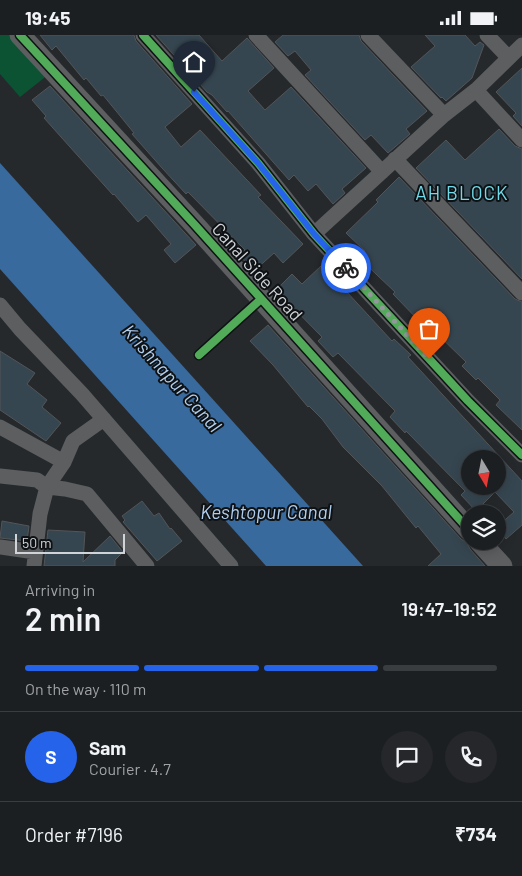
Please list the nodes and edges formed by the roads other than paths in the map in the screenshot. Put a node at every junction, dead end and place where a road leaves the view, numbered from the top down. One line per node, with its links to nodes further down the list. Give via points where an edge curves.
1 (20, 35): 22 (street, Canal Side Road)
2 (143, 35): 13 (street, via 258,163)
3 (256, 35): 12 (street)
4 (368, 35): 9 (street)
5 (487, 35): 7 (street)
6 (522, 45): 7 (street)
7 (508, 57): 8 (street)
8 (476, 90): 9 (street); 10 (street)
9 (444, 115): 11 (street)
10 (522, 141)
11 (396, 159): 12 (street); 14 (street)
12 (382, 172): 13 (street)
13 (314, 234): 18 (street)
14 (522, 293)
15 (0, 305): 16 (street)
16 (104, 419): 19 (street, via 73,441); 27 (street)
17 (0, 427): 19 (street)
18 (522, 455)
19 (64, 462): 21 (street)
20 (0, 476): 21 (street, via 37,480)
21 (47, 487): 25 (street); 26 (street, via 87,494)
22 (461, 521)
23 (0, 547): 25 (street)
24 (487, 550): 28 (street)
25 (34, 559)
26 (147, 566)
27 (231, 566)
28 (502, 566)

